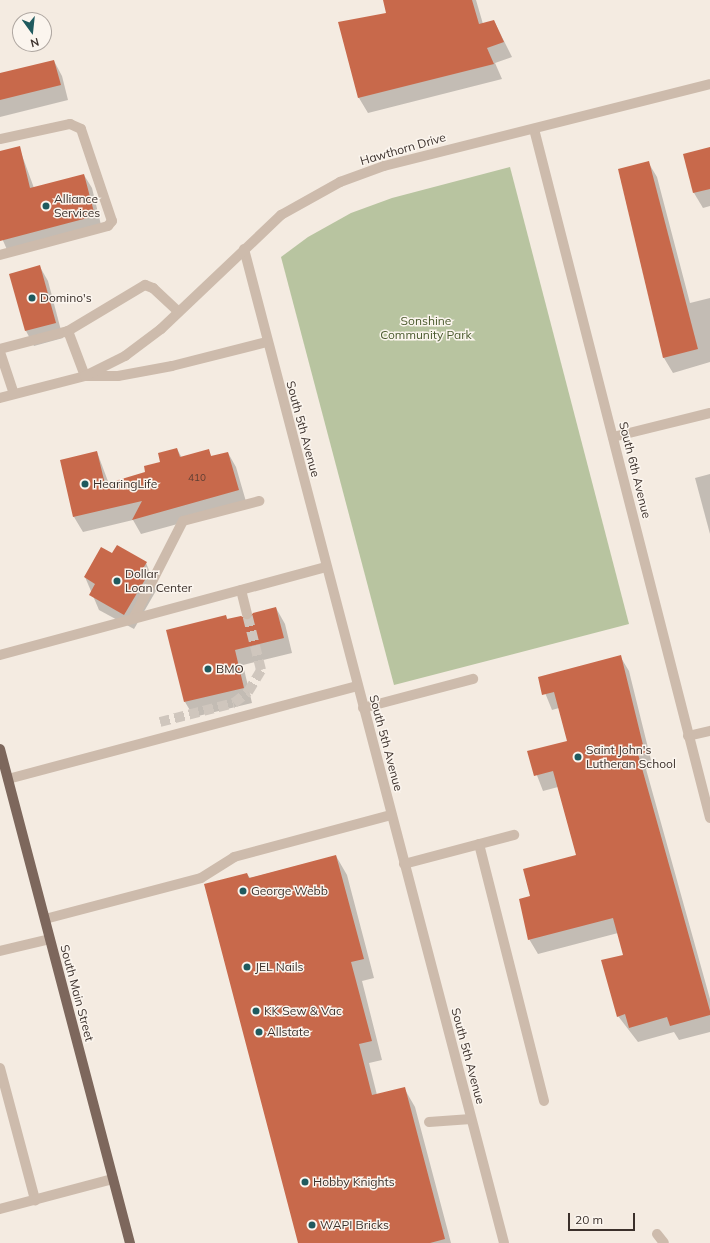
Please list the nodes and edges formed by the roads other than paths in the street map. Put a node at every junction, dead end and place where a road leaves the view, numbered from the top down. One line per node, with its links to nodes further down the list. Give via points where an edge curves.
1 (710, 84): 2 (street, Hawthorn Drive)
2 (534, 129): 4 (street, Hawthorn Drive, via 384,166 340,182 281,215); 15 (street, South 6th Avenue)
3 (0, 139): 5 (street, via 70,124 81,129 112,221 108,226)
4 (244, 249): 6 (street, Hawthorn Drive); 8 (street, South 5th Avenue)
5 (0, 255)
6 (179, 312): 7 (street, via 154,288 144,285); 11 (street, Hawthorn Drive, via 125,356)
7 (68, 331): 9 (street); 11 (street)
8 (267, 342): 11 (street, via 172,366 118,376); 17 (street, South 5th Avenue)
9 (0, 348)
10 (0, 352): 12 (street)
11 (85, 376): 12 (street, Hawthorn Drive)
12 (14, 394): 13 (street, Hawthorn Drive)
13 (0, 398)
14 (710, 413): 15 (street)
15 (613, 437): 26 (street, South 6th Avenue)
16 (259, 501): 20 (street, via 183,521)
17 (326, 567): 18 (street); 23 (street, South 5th Avenue)
18 (241, 590): 19 (street); 20 (street)
19 (247, 614)
20 (133, 619): 21 (street)
21 (0, 655)
22 (473, 679): 24 (street)
23 (357, 686): 24 (street, South 5th Avenue); 28 (street)
24 (363, 708): 29 (street, South 5th Avenue)
25 (710, 731): 26 (street)
26 (688, 736): 30 (street, South 6th Avenue)
27 (0, 749): 28 (main road, South Main Street)
28 (8, 779): 34 (main road, South Main Street)
29 (391, 815): 33 (street, South 5th Avenue); 34 (street, via 234,857 201,878)
30 (710, 818)
31 (514, 835): 32 (street)
32 (480, 844): 33 (street); 38 (street)
33 (404, 864): 39 (street, South 5th Avenue)
34 (45, 919): 35 (main road, South Main Street)
35 (50, 939): 36 (street); 41 (main road, South Main Street)
36 (0, 951)
37 (0, 1068): 42 (street)
38 (544, 1101)
39 (471, 1119): 40 (street); 46 (street, South 5th Avenue)
40 (429, 1122)
41 (113, 1179): 42 (street); 45 (main road, South Main Street)
42 (35, 1200): 43 (street)
43 (0, 1209)
44 (657, 1234): 47 (street)
45 (130, 1243)
46 (504, 1243)
47 (664, 1243)

